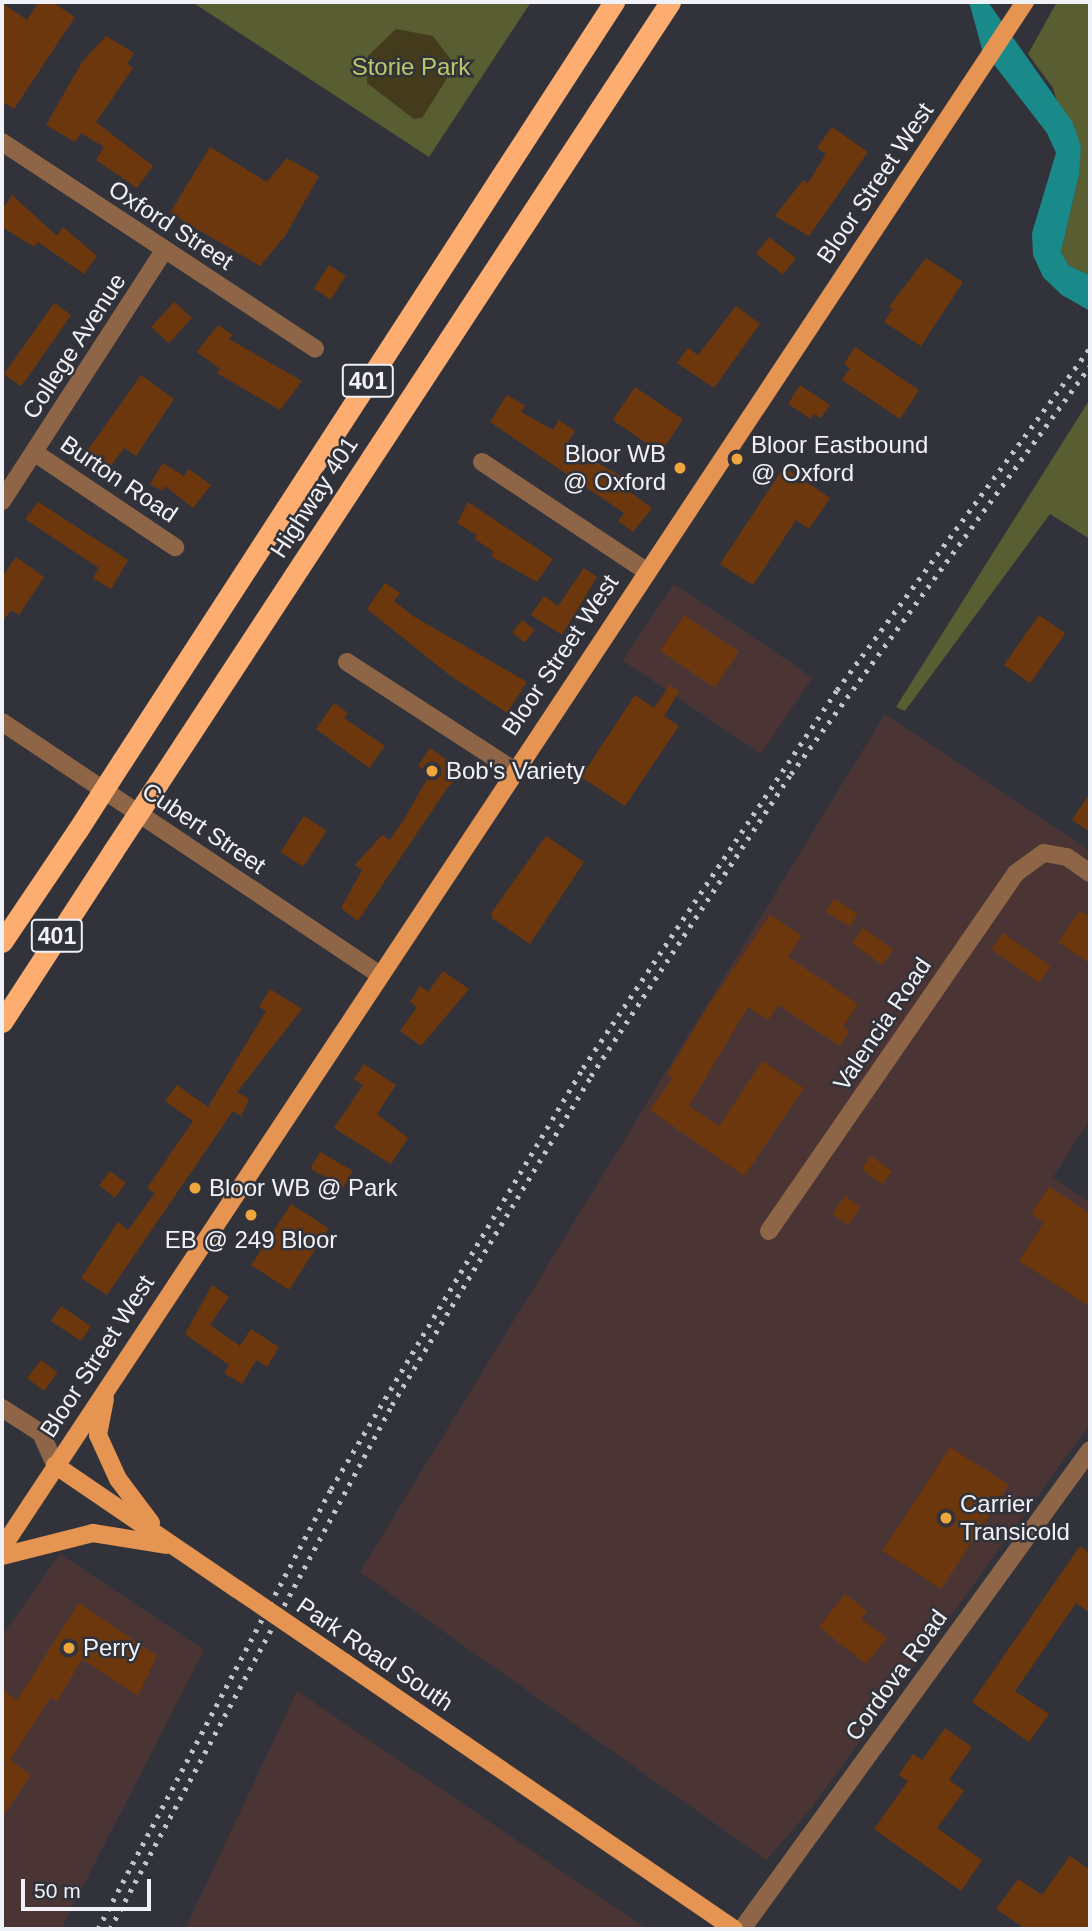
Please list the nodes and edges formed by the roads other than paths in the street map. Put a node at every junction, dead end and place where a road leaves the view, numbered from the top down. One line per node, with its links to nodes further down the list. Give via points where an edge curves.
1 (612, 2): 18 (highway, Highway 401 / 401, bridge)
2 (670, 2): 5 (highway, Highway 401 / 401)
3 (687, 2): 5 (highway)
4 (1025, 2): 13 (main road, Bloor Street West)
5 (623, 76): 20 (highway, Highway 401 / 401, bridge)
6 (2, 142): 7 (street, Oxford Street)
7 (164, 251): 8 (street, Oxford Street); 9 (street, College Avenue)
8 (315, 348)
9 (35, 453): 11 (street, College Avenue); 12 (street, Burton Road)
10 (482, 462): 13 (street)
11 (2, 501)
12 (175, 547)
13 (646, 571): 16 (main road, Bloor Street West)
14 (347, 662): 16 (street)
15 (2, 722): 19 (street, Cubert Street)
16 (513, 770): 19 (main road, Bloor Street West)
17 (1090, 873): 21 (street, Valencia Road, via 1067,857 1044,853 1016,873)
18 (2, 942)
19 (379, 974): 22 (main road, Bloor Street West)
20 (2, 1022)
21 (769, 1231)
22 (112, 1381): 25 (main road, Bloor Street West); 26 (main road, via 98,1435 126,1491)
23 (2, 1408): 25 (street, via 41,1433)
24 (1090, 1450): 30 (street, Cordova Road)
25 (55, 1465): 26 (main road, Park Road South); 27 (main road, Bloor Street West)
26 (173, 1546): 28 (main road, via 93,1533); 29 (main road, Park Road South, bridge)
27 (2, 1548)
28 (2, 1556)
29 (734, 1929)
30 (742, 1929)

